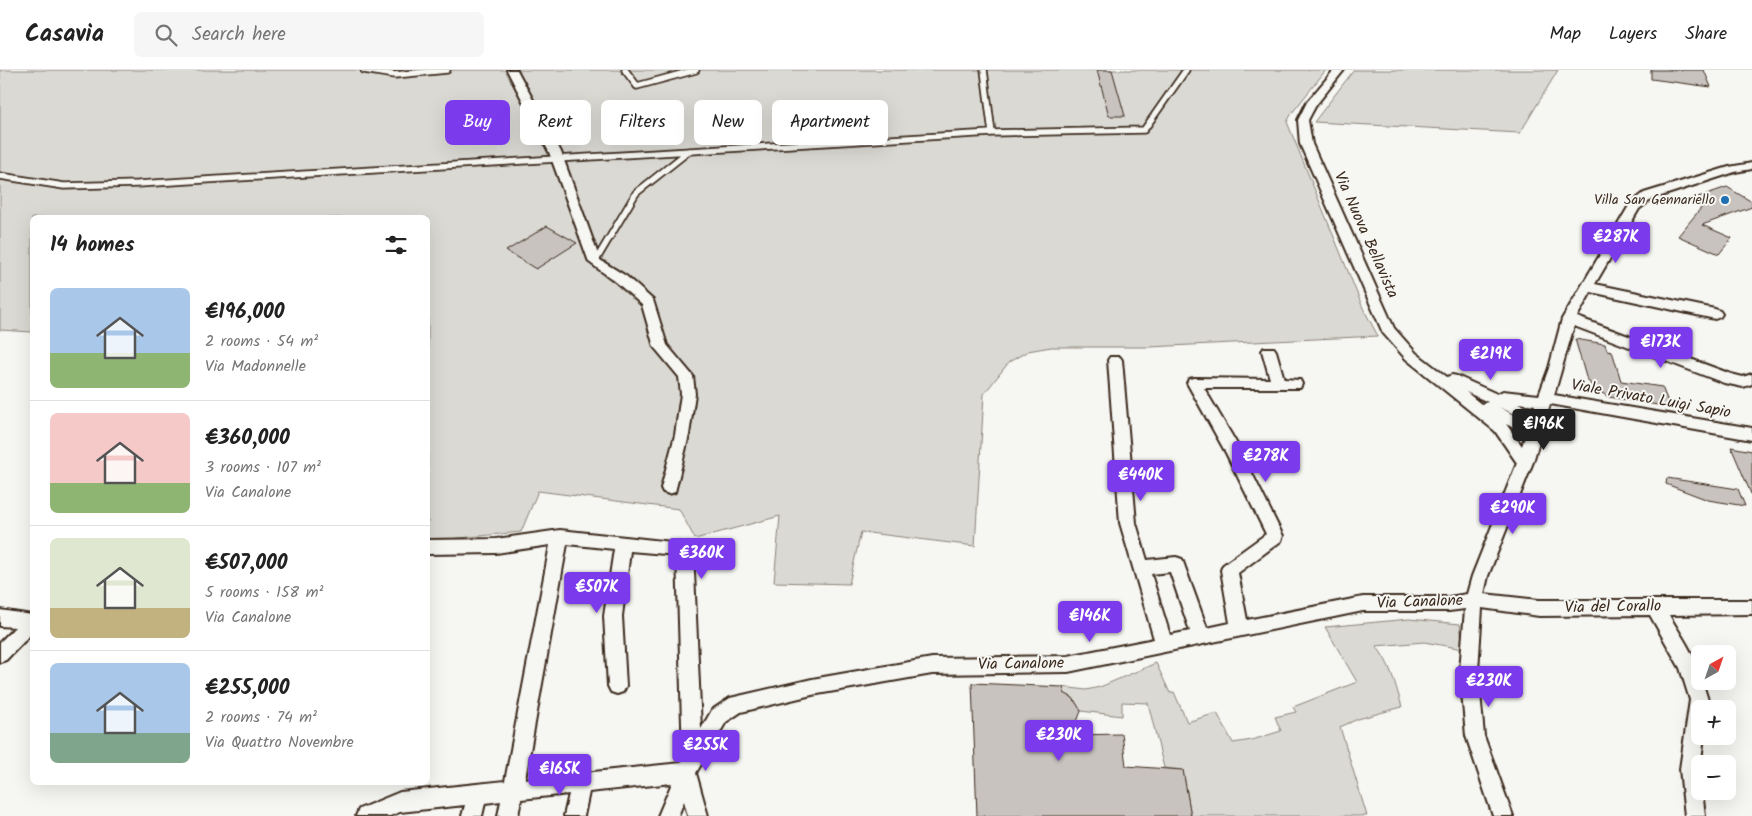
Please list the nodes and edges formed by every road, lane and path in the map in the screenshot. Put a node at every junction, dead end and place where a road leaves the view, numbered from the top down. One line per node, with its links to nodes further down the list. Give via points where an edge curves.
1 (364, 70): 2 (lane, via 400,77)
2 (447, 70)
3 (512, 70): 11 (street)
4 (625, 70): 5 (lane, via 637,86)
5 (696, 70)
6 (984, 70): 9 (lane)
7 (1186, 70): 9 (lane, via 1144,130)
8 (1339, 70): 23 (street, Via Nuova Bellavista, via 1311,104 1303,120 1306,144 1388,330 1411,356)
9 (992, 133): 10 (lane)
10 (690, 150): 11 (lane); 14 (lane, via 636,193)
11 (557, 158): 13 (lane, via 64,186); 14 (street)
12 (1752, 166): 15 (street, via 1733,168 1648,196 1624,221)
13 (0, 176)
14 (595, 262): 28 (street, via 648,303 661,347 686,376 688,394 682,435)
15 (1587, 287): 16 (street); 17 (street)
16 (1715, 314)
17 (1568, 319): 20 (street, via 1729,379 1743,382); 24 (street, via 1556,368)
18 (1269, 351): 21 (street)
19 (1115, 360): 32 (street, via 1128,523)
20 (1752, 379)
21 (1279, 384): 22 (street); 39 (street, via 1194,383 1233,451 1275,536 1229,570)
22 (1296, 384)
23 (1465, 391): 24 (street, Viale Privato Luigi Sapio); 25 (street, Via Nuova Bellavista); 27 (street, Via Nuova Bellavista, via 1500,427)
24 (1544, 399): 25 (street); 26 (street, Viale Privato Luigi Sapio)
25 (1536, 425): 27 (street)
26 (1752, 434)
27 (1525, 462): 33 (street, via 1480,576)
28 (669, 488)
29 (560, 537): 30 (street); 31 (street, via 496,546); 46 (street)
30 (623, 544): 43 (street, via 613,616); 44 (street, via 685,549)
31 (430, 547)
32 (1141, 568): 40 (street, via 1176,564); 41 (street)
33 (1474, 600): 34 (street, Via del Corallo, via 1539,608); 39 (street, Via Canalone, via 1449,604 1363,604); 54 (street, via 1469,671 1474,736)
34 (1655, 606): 35 (street, Via del Corallo); 55 (street, via 1688,666 1699,700 1690,769)
35 (1752, 607)
36 (0, 618): 37 (street)
37 (30, 622)
38 (30, 624): 42 (street)
39 (1240, 629): 40 (street, Via Canalone)
40 (1201, 637): 41 (street, Via Canalone)
41 (1164, 644): 44 (street, Via Canalone, via 1068,664 932,666 812,686 737,704 719,716)
42 (0, 654)
43 (617, 686)
44 (690, 766): 45 (street); 52 (street); 53 (street)
45 (581, 783): 46 (street); 51 (street)
46 (514, 790): 47 (street); 50 (street)
47 (477, 794): 48 (street, via 400,802); 49 (street)
48 (378, 814)
49 (472, 816)
50 (508, 816)
51 (574, 816)
52 (668, 816)
53 (698, 816)
54 (1503, 816)
55 (1695, 816)

